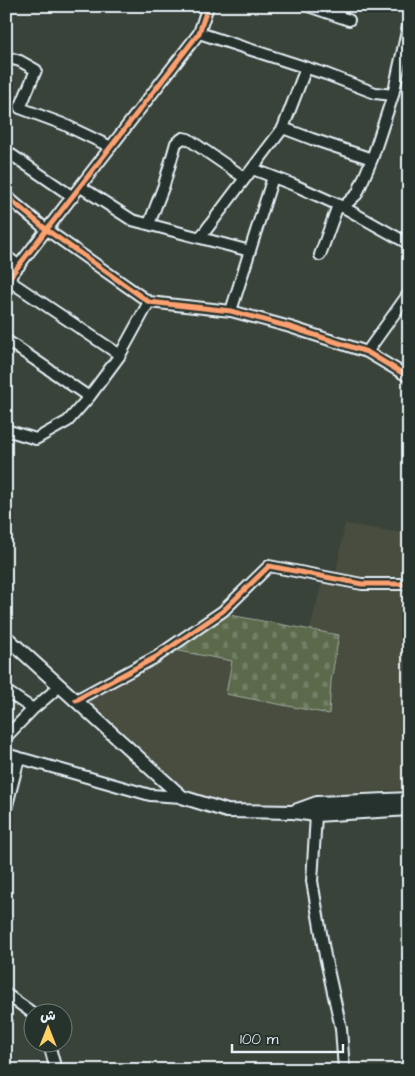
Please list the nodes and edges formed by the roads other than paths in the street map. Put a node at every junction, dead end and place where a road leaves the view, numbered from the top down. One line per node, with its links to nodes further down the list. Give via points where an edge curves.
1 (208, 6): 5 (street)
2 (308, 6): 3 (street)
3 (349, 20)
4 (409, 23): 8 (street)
5 (199, 33): 7 (street); 10 (street)
6 (6, 56): 10 (street, via 36,70 20,108 63,124)
7 (306, 68): 8 (street); 9 (street)
8 (393, 95): 12 (street)
9 (283, 128): 12 (street); 13 (street)
10 (111, 148): 16 (street)
11 (6, 151): 18 (street)
12 (372, 159): 19 (street, via 357,194)
13 (253, 169): 14 (street); 15 (street)
14 (273, 177): 19 (street); 24 (street)
15 (246, 178): 20 (street, via 188,140 179,139); 22 (street)
16 (81, 187): 18 (street); 20 (street, via 132,220)
17 (6, 196): 21 (street)
18 (73, 197): 21 (street)
19 (341, 206): 23 (street); 25 (street)
20 (149, 224): 22 (street)
21 (47, 230): 27 (street); 30 (street)
22 (200, 238): 24 (street)
23 (409, 244)
24 (250, 251): 31 (street)
25 (320, 255)
26 (6, 256): 27 (street)
27 (19, 266): 28 (street)
28 (7, 281): 34 (street)
29 (409, 293): 33 (street)
30 (149, 302): 31 (street); 34 (street)
31 (232, 311): 33 (street)
32 (6, 340): 36 (street)
33 (367, 352): 35 (street)
34 (120, 355): 36 (street)
35 (409, 378)
36 (89, 397): 37 (street, via 68,421 36,438)
37 (6, 430)
38 (409, 584): 42 (street, via 362,584 268,566 223,611 156,657)
39 (6, 637): 40 (main road)
40 (60, 686): 42 (main road); 43 (street)
41 (6, 691): 43 (street)
42 (76, 700): 47 (main road)
43 (33, 709): 44 (street)
44 (6, 737)
45 (6, 754): 46 (street)
46 (19, 758): 47 (street, via 150,796); 49 (street)
47 (182, 797): 51 (main road, via 227,811)
48 (409, 799): 51 (main road, via 317,804)
49 (6, 809)
50 (409, 809): 52 (main road)
51 (293, 812): 52 (main road)
52 (316, 815): 57 (street, via 312,881 341,1028)
53 (6, 994): 54 (street)
54 (22, 1005)
55 (52, 1054): 56 (street)
56 (56, 1070)
57 (344, 1070)

